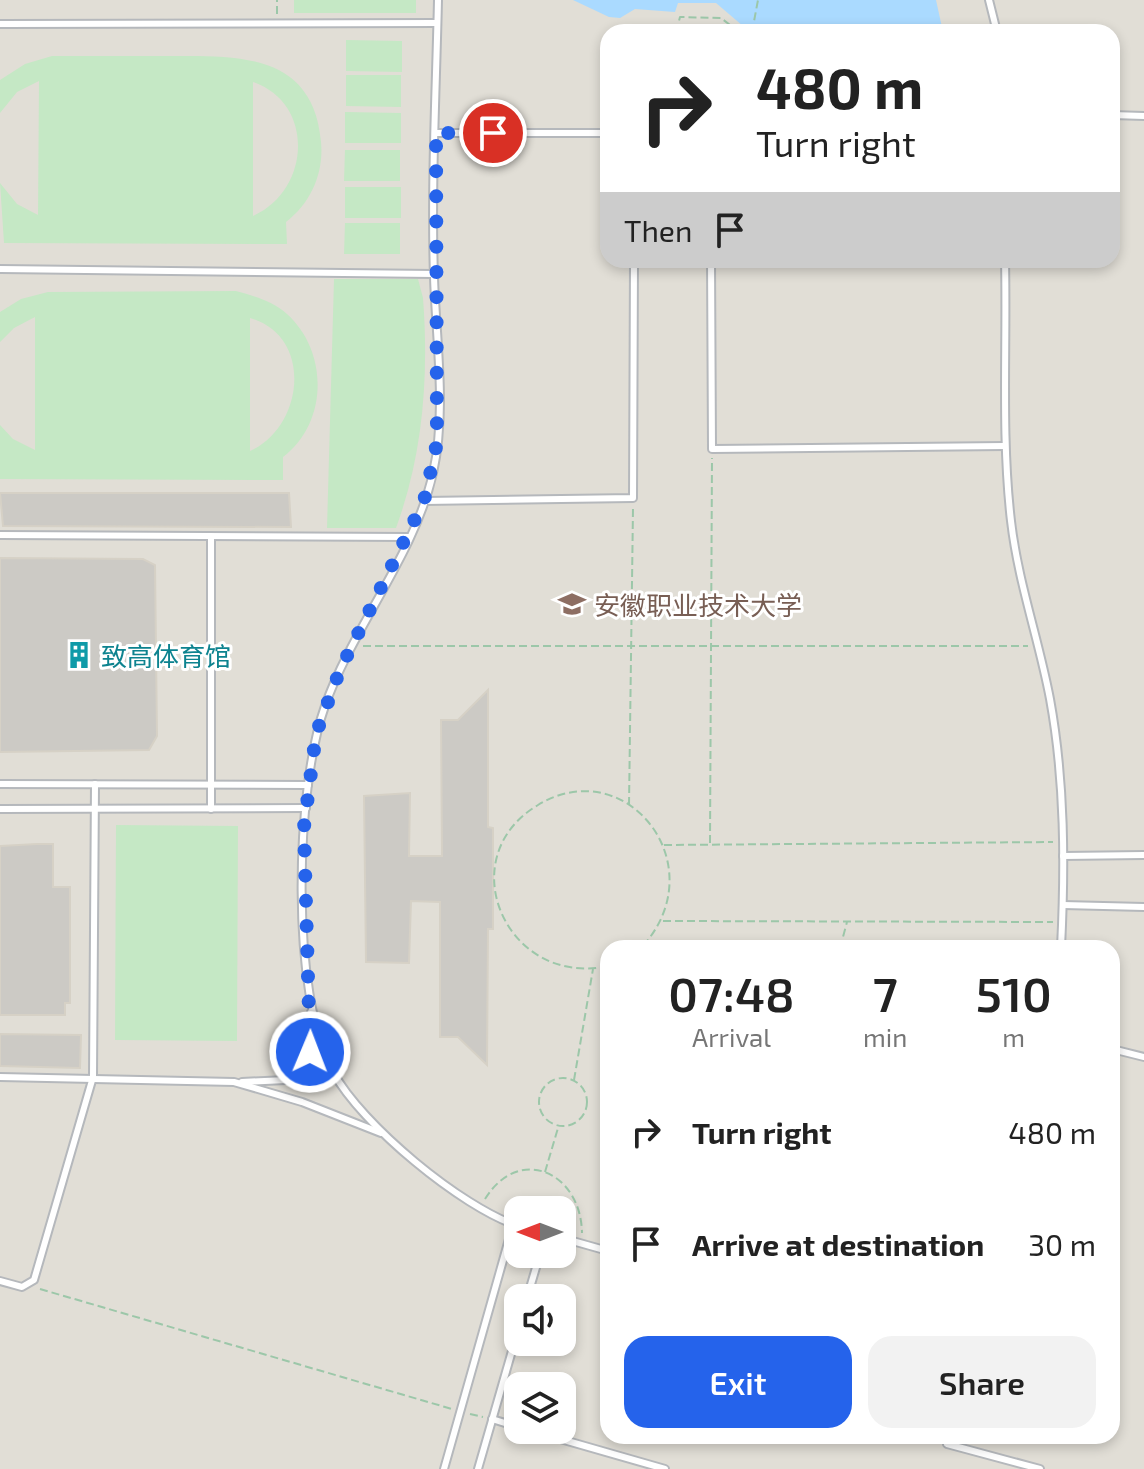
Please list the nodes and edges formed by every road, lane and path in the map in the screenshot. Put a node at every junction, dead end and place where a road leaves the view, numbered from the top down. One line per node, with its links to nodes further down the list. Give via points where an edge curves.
1 (277, 0): 5 (path)
2 (438, 0): 6 (lane)
3 (758, 0): 10 (path)
4 (989, 0): 11 (lane)
5 (277, 23): 6 (lane); 7 (lane)
6 (437, 23): 14 (lane)
7 (0, 24)
8 (678, 24): 9 (path, via 680,17 721,18)
9 (729, 24)
10 (754, 24)
11 (995, 24)
12 (1120, 115): 13 (lane)
13 (1144, 116)
14 (436, 133): 15 (lane); 20 (lane)
15 (600, 133)
16 (634, 268): 23 (lane)
17 (711, 268): 22 (lane)
18 (1005, 268): 21 (lane)
19 (0, 269): 20 (lane)
20 (434, 274): 24 (lane, via 437,443)
21 (1005, 446): 22 (lane); 31 (lane, via 1011,524)
22 (712, 449): 30 (path)
23 (633, 498): 24 (lane); 29 (path)
24 (424, 501): 27 (lane)
25 (0, 535): 26 (lane)
26 (211, 536): 27 (lane); 34 (lane)
27 (409, 537): 28 (lane)
28 (352, 646): 29 (path); 35 (lane, via 326,705)
29 (631, 646): 30 (path); 36 (path)
30 (711, 646): 31 (path); 42 (path)
31 (1037, 646): 41 (lane, via 1057,745)
32 (0, 784): 33 (lane)
33 (95, 784): 34 (lane); 39 (lane)
34 (211, 784): 35 (lane); 40 (lane)
35 (308, 785): 37 (lane)
36 (629, 806): 43 (path, via 649,822); 55 (path, via 588,792 554,797 524,814 497,858 495,892 516,939 559,966)
37 (306, 808): 40 (lane); 56 (lane, via 305,933)
38 (0, 809): 39 (lane)
39 (94, 809): 40 (lane); 60 (lane)
40 (211, 809)
41 (1063, 842): 42 (path); 45 (lane)
42 (710, 844): 43 (path)
43 (663, 845): 48 (path, via 671,887)
44 (1144, 855): 45 (lane)
45 (1063, 856): 46 (lane)
46 (1063, 905): 47 (lane); 50 (lane)
47 (1144, 907)
48 (662, 921): 49 (path); 51 (path)
49 (848, 921): 50 (path); 52 (path)
50 (1062, 922): 53 (lane)
51 (647, 940)
52 (842, 940)
53 (1061, 940)
54 (600, 968): 55 (path)
55 (593, 969): 61 (path)
56 (311, 1002): 62 (lane, via 310,1052 302,1072 286,1080); 64 (lane, via 334,1074)
57 (1120, 1051): 58 (lane)
58 (1144, 1057)
59 (0, 1077): 60 (lane)
60 (93, 1077): 62 (lane); 73 (lane, via 34,1280)
61 (573, 1081): 63 (path, via 584,1092 586,1106 573,1124); 63 (path, via 559,1079 542,1091 541,1113)
62 (234, 1082): 64 (lane)
63 (558, 1126): 65 (path)
64 (384, 1135): 66 (lane)
65 (544, 1173): 66 (path, via 508,1174); 69 (path, via 564,1182 576,1197)
66 (480, 1207): 67 (lane)
67 (504, 1220)
68 (576, 1242): 69 (lane)
69 (582, 1244): 70 (lane)
70 (600, 1249)
71 (504, 1266): 75 (lane)
72 (0, 1281): 73 (lane)
73 (28, 1285): 75 (path)
74 (510, 1356): 76 (lane)
75 (461, 1411): 76 (path); 80 (lane)
76 (492, 1419): 77 (lane); 81 (lane)
77 (504, 1423)
78 (576, 1443): 82 (lane)
79 (947, 1444): 83 (lane)
80 (444, 1469)
81 (478, 1469)
82 (665, 1469)
83 (1040, 1469)

